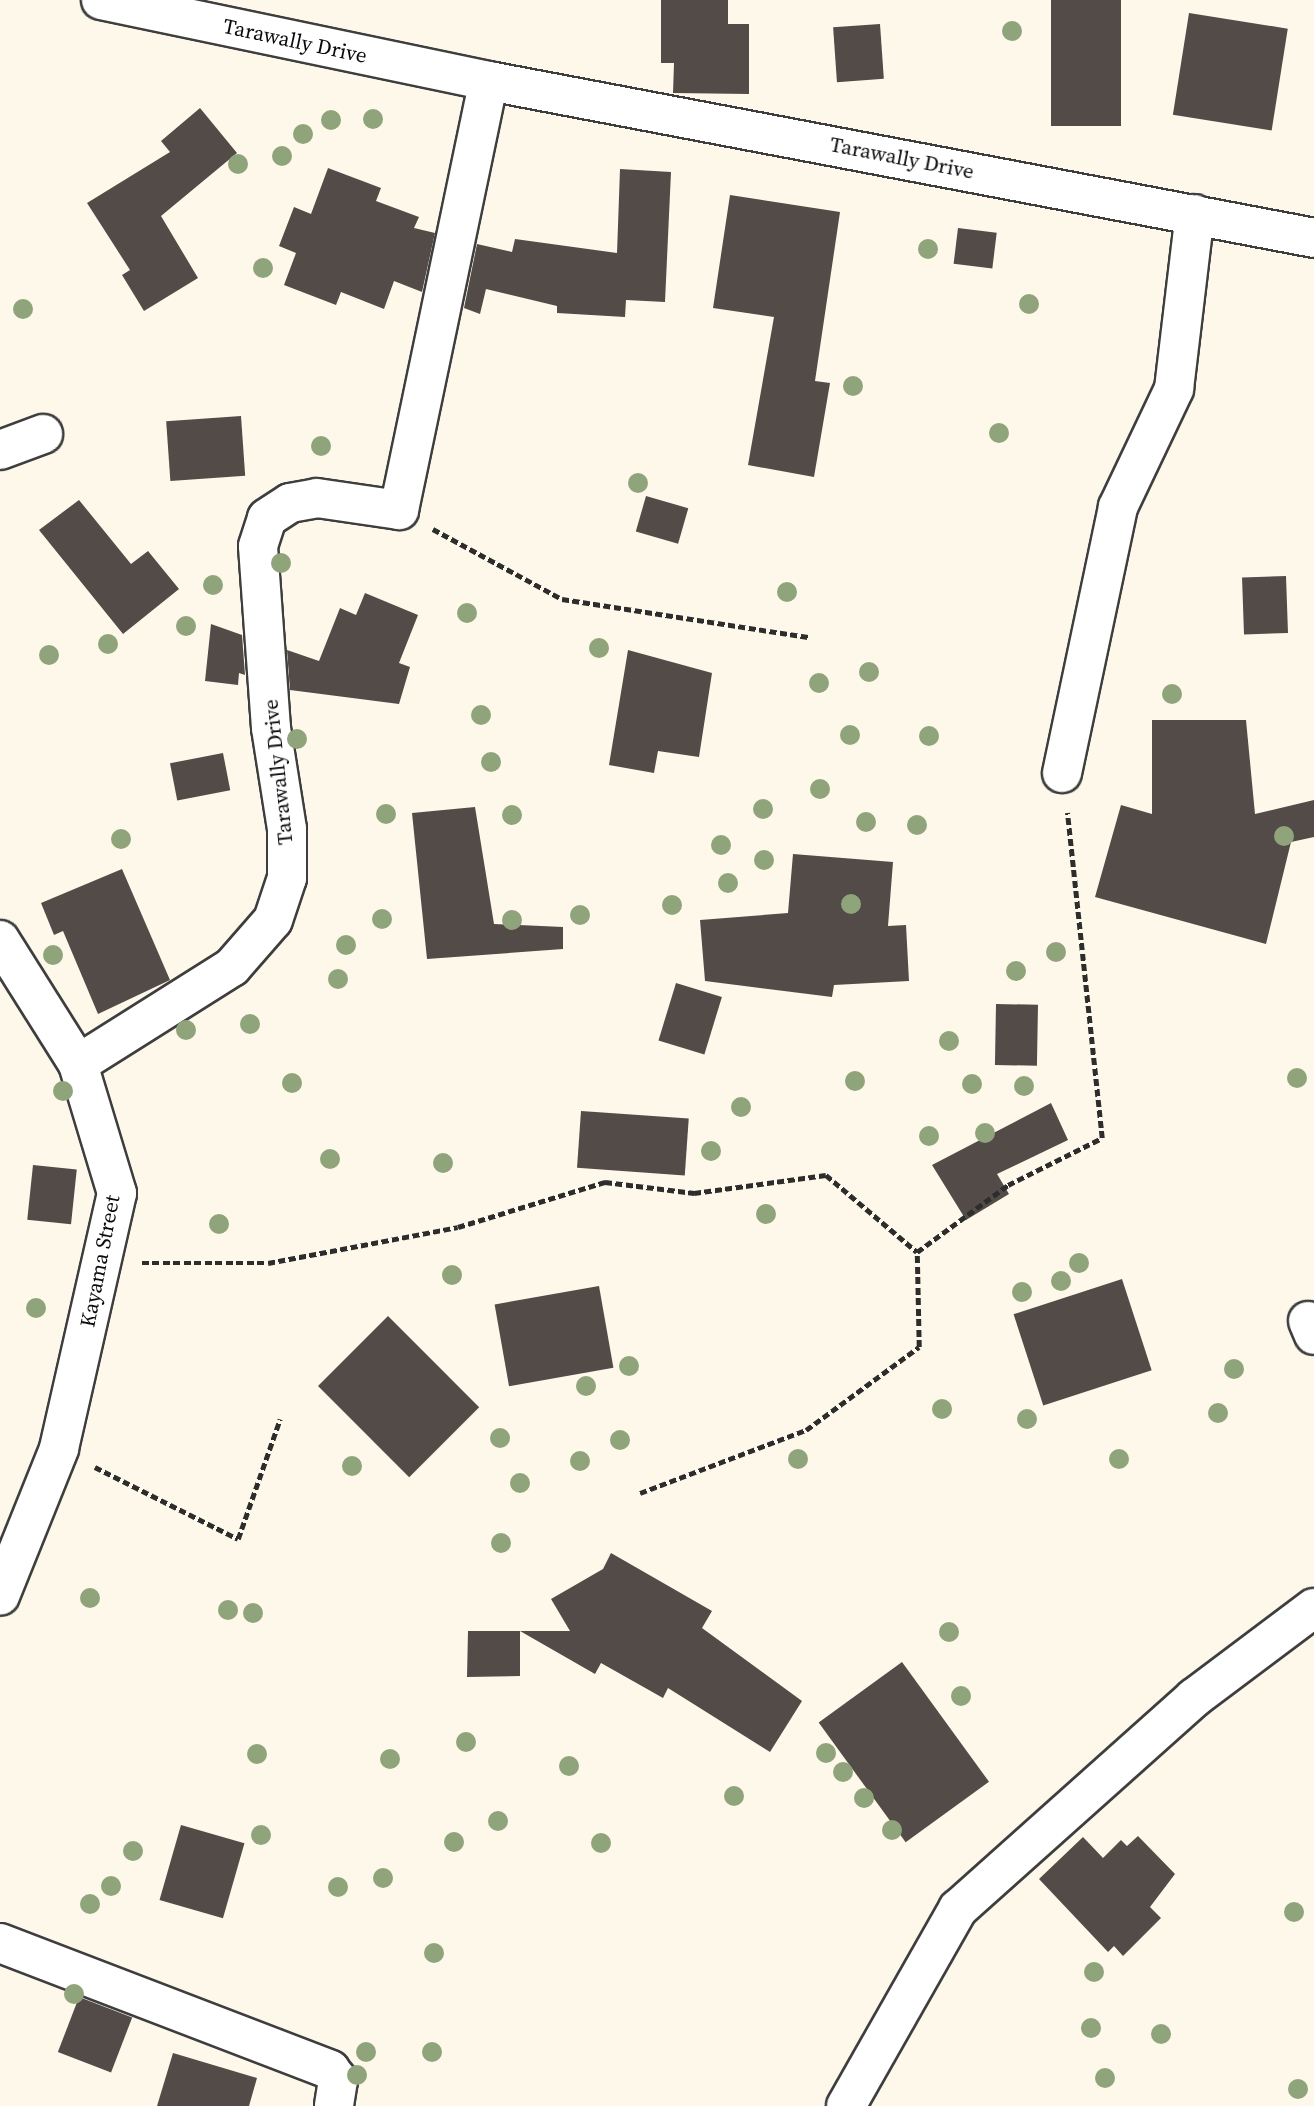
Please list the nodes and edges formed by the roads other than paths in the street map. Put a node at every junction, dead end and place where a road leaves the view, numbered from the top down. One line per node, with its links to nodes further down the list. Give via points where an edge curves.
1 (100, 0): 2 (street, Tarawally Drive)
2 (489, 81): 3 (street, Tarawally Drive); 9 (street, Tarawally Drive, via 399,510 317,498 289,503 267,518 258,546 271,728 287,829 287,878 273,920 232,967)
3 (1195, 214): 4 (street, Tarawally Drive); 7 (street, via 1174,389 1118,507)
4 (1314, 238)
5 (43, 434): 6 (street)
6 (0, 450)
7 (1062, 772)
8 (0, 940): 9 (street, Kayama Street)
9 (78, 1065): 10 (street, Kayama Street, via 117,1193 60,1449)
10 (0, 1596)
11 (1314, 1608): 14 (street, via 1194,1698 958,1909)
12 (0, 1943): 13 (street, via 330,2070 338,2080)
13 (334, 2106)
14 (846, 2106)

